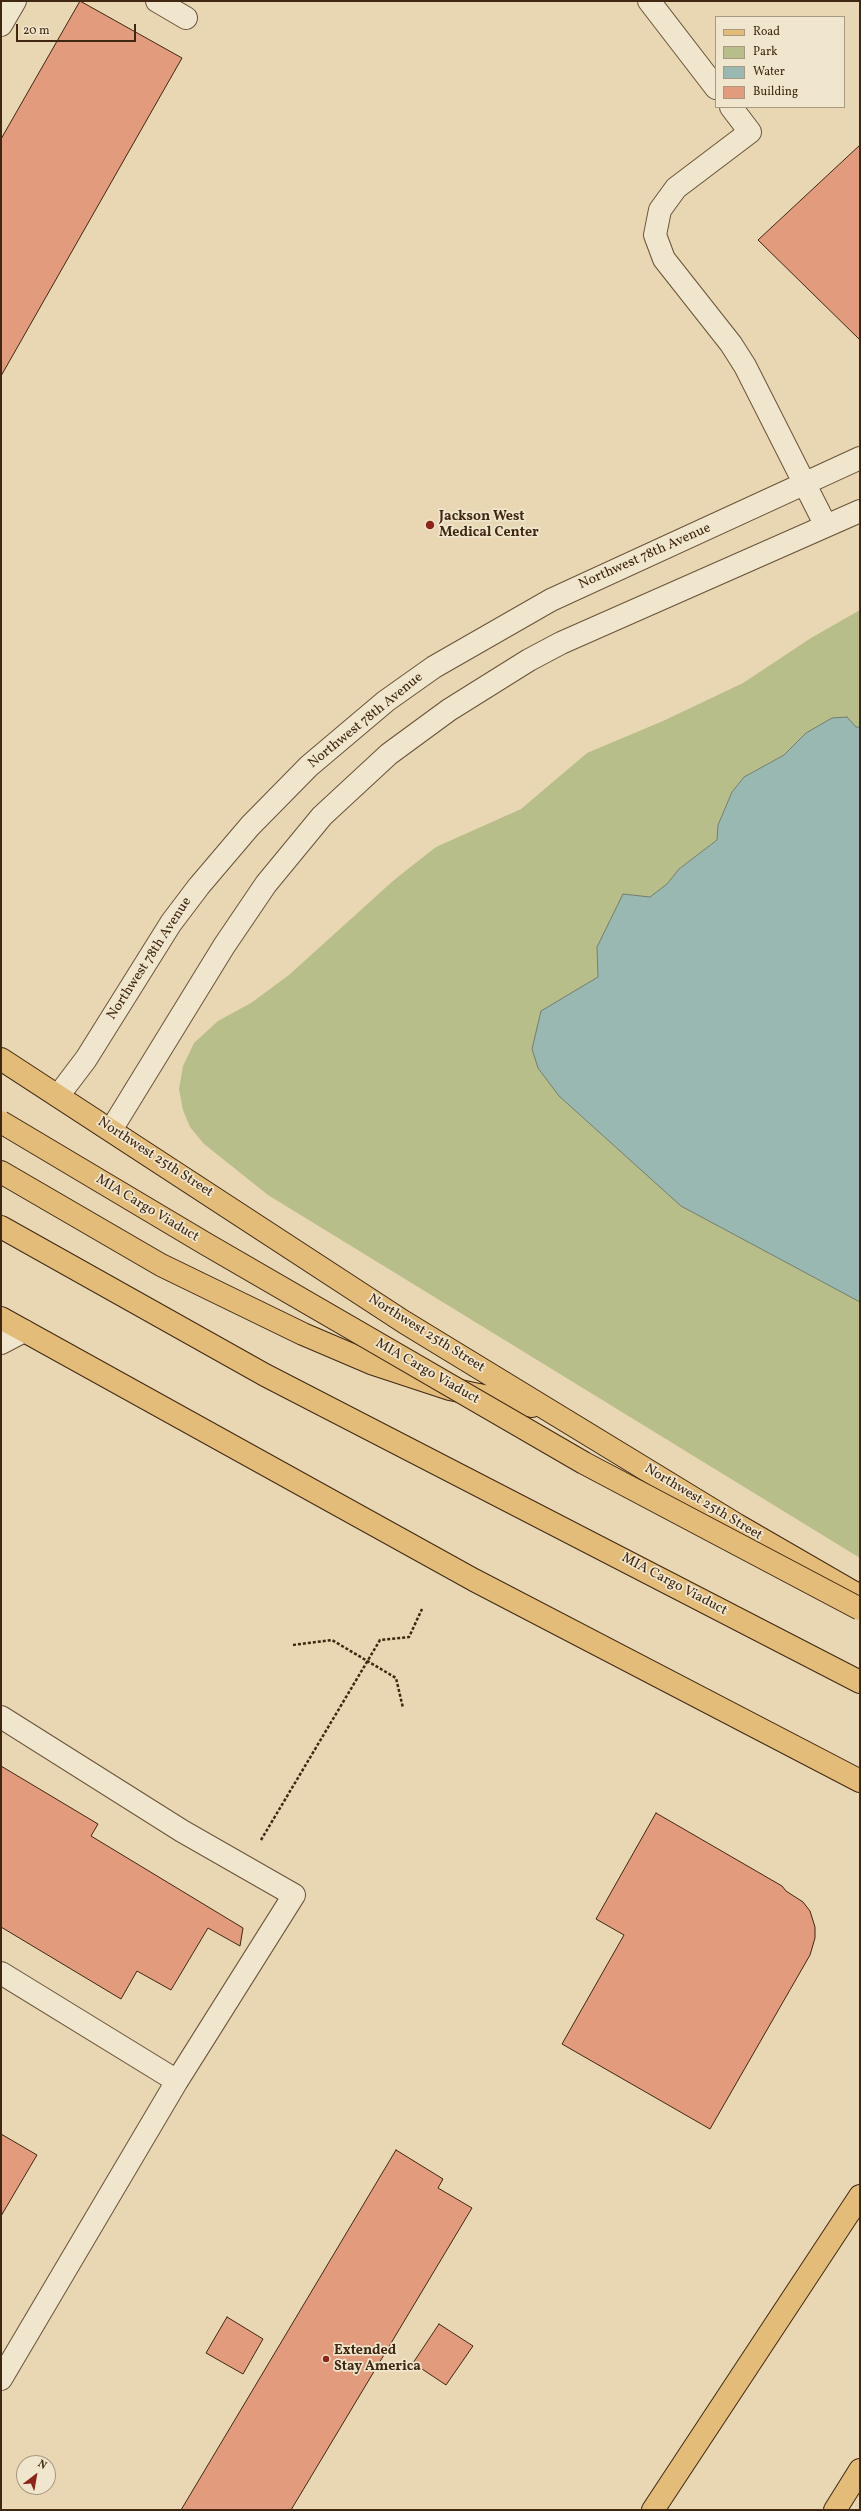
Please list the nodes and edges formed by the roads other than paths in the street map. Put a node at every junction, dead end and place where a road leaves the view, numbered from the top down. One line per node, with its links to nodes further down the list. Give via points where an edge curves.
1 (15, 1): 5 (lane)
2 (157, 1): 4 (lane)
3 (649, 1): 6 (lane)
4 (186, 18)
5 (1, 25)
6 (715, 87)
7 (732, 108): 9 (lane, via 750,132 676,188 660,210 655,235 664,259 731,344 745,366)
8 (860, 458): 9 (lane, Northwest 78th Avenue)
9 (805, 484): 11 (lane); 13 (lane, Northwest 78th Avenue, via 588,582 518,617 434,668 386,701 286,788 199,886 171,923 86,1059)
10 (860, 511): 11 (lane)
11 (826, 526): 15 (lane, via 621,614 529,660 434,720 362,777 322,816 266,884 224,946)
12 (1, 1059): 13 (main road, Northwest 25th Street)
13 (58, 1096): 15 (main road, Northwest 25th Street)
14 (1, 1122): 23 (main road, MIA Cargo Viaduct, bridge, via 584,1463)
15 (111, 1130): 21 (main road, Northwest 25th Street, via 404,1322)
16 (1, 1172): 21 (main road, via 161,1265 303,1334 371,1363 450,1389)
17 (1, 1226): 24 (main road, MIA Cargo Viaduct, via 265,1375)
18 (1, 1318): 19 (main road)
19 (24, 1331): 20 (lane); 26 (main road, via 474,1580)
20 (1, 1343)
21 (547, 1409): 22 (main road, Northwest 25th Street)
22 (860, 1596)
23 (860, 1609)
24 (860, 1682)
25 (1, 1717): 28 (lane, via 182,1831 294,1895)
26 (860, 1782)
27 (1, 1973): 28 (lane)
28 (177, 2081): 30 (lane)
29 (860, 2196): 32 (main road)
30 (1, 2379)
31 (860, 2470): 33 (main road)
32 (653, 2510)
33 (835, 2510)

